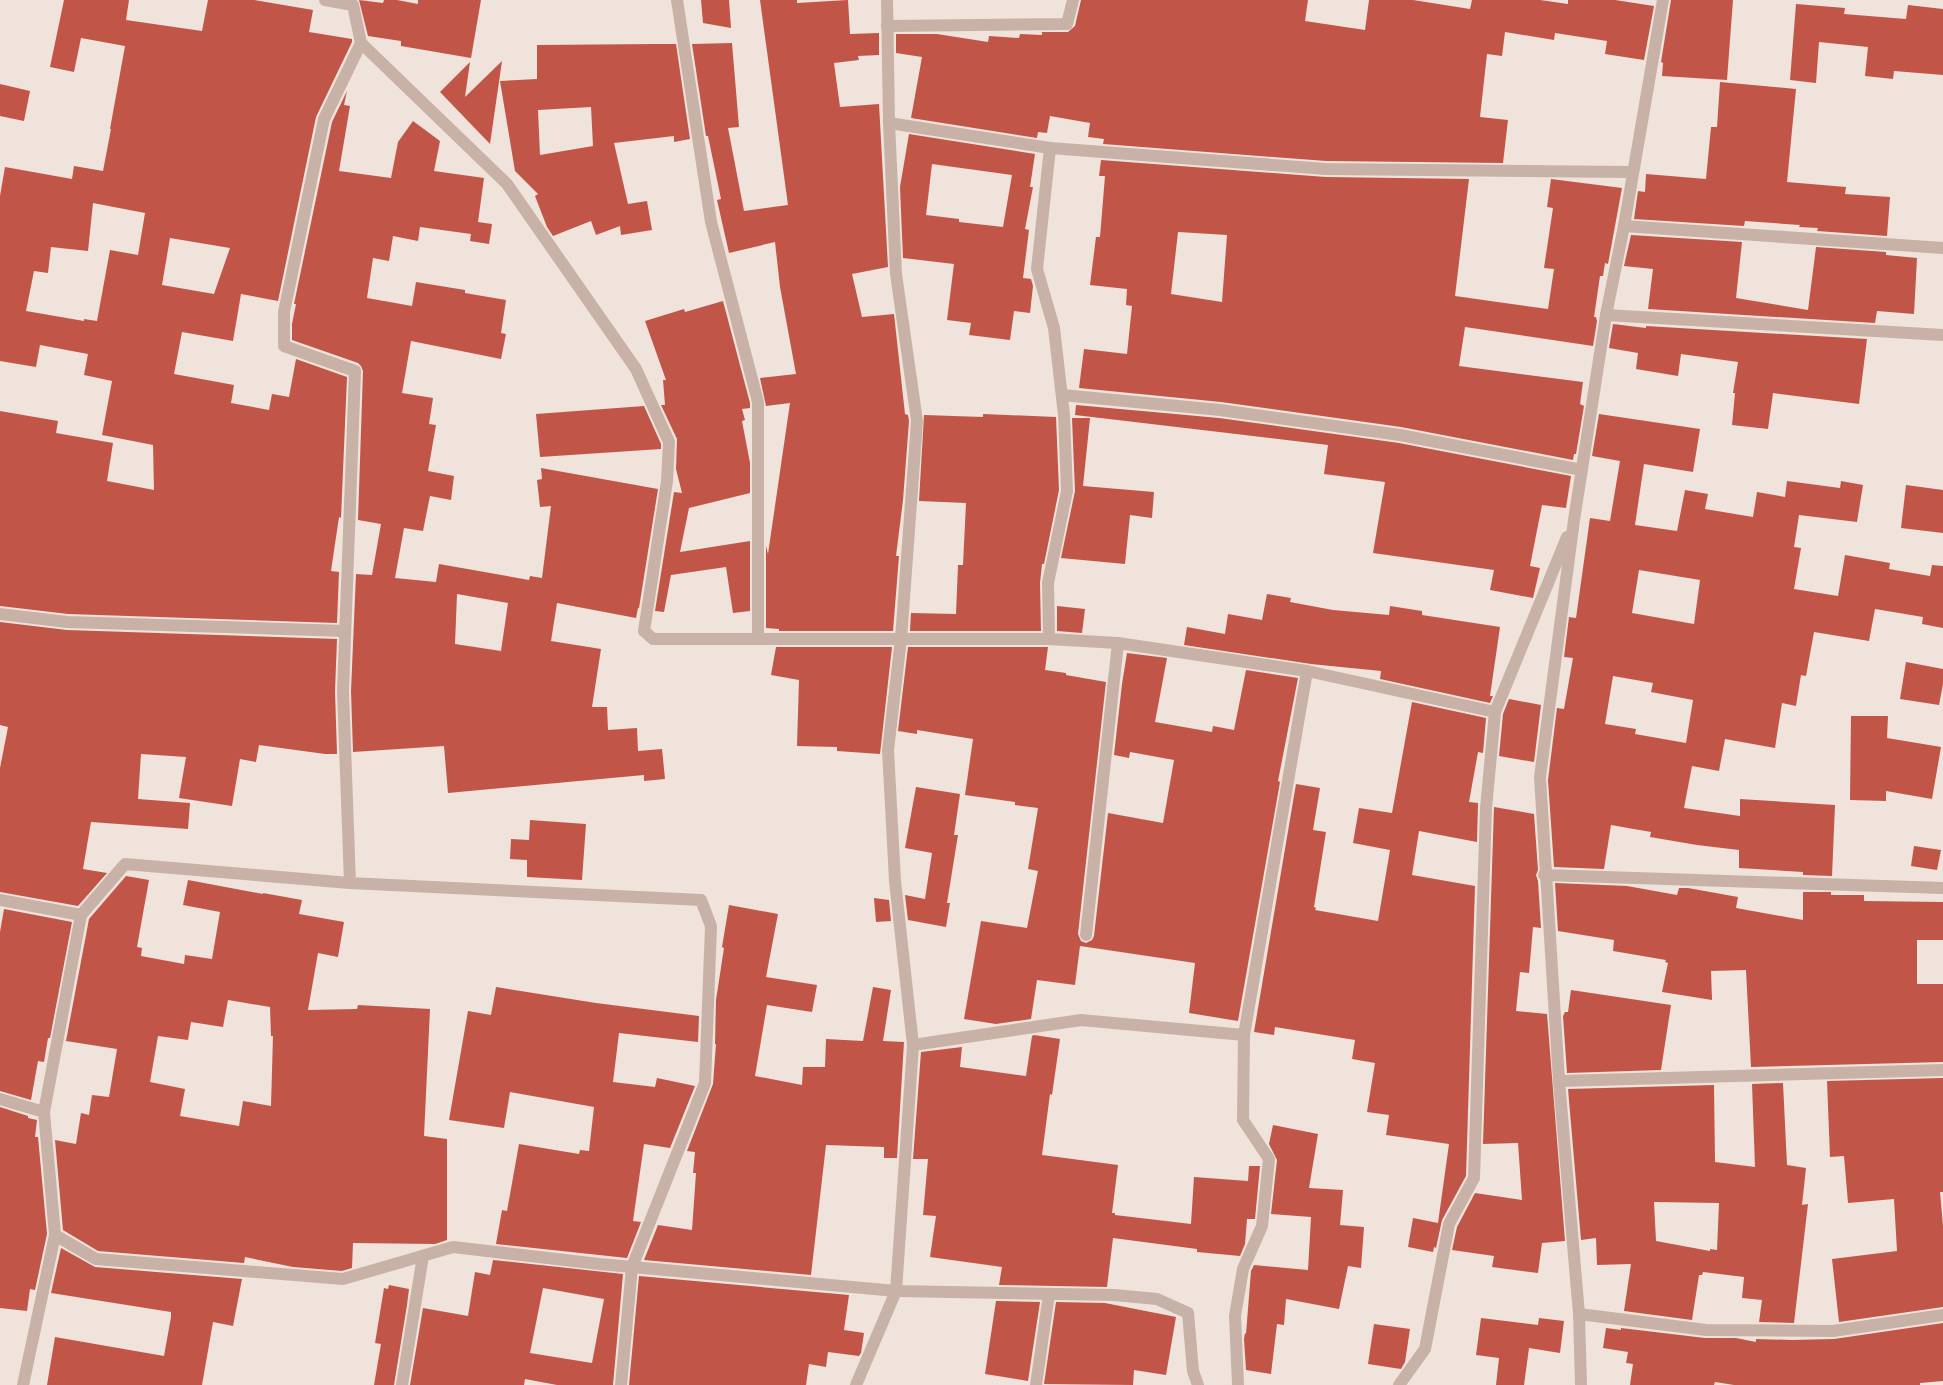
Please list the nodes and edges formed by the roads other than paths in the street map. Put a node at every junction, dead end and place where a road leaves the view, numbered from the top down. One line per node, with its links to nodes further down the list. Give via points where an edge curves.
1 (325, 0): 7 (street, via 353,5)
2 (677, 0): 20 (street, via 711,222 758,402)
3 (887, 0): 6 (street)
4 (1073, 0): 6 (street, via 1067,24)
5 (1664, 0): 10 (street)
6 (887, 26): 8 (street)
7 (361, 43): 19 (street, via 324,119 284,312 284,346 355,371); 20 (street, via 507,184 636,369 669,442 667,481 644,632 653,640)
8 (889, 124): 9 (street); 21 (street, via 896,274 916,421)
9 (1050, 148): 10 (street, via 1326,168); 15 (street, via 1037,269 1054,328)
10 (1632, 172): 11 (street)
11 (1624, 226): 12 (street); 13 (street)
12 (1943, 248)
13 (1606, 315): 14 (street); 16 (street)
14 (1943, 335)
15 (1062, 396): 16 (street, via 1220,410 1390,434); 22 (street, via 1067,490 1048,583)
16 (1582, 470): 17 (street)
17 (1574, 520): 25 (street); 26 (street, via 1540,777)
18 (0, 614): 19 (street, via 67,622)
19 (345, 632): 27 (street, via 343,691)
20 (758, 639): 21 (street)
21 (901, 639): 22 (street); 33 (street, via 888,750 895,881)
22 (1049, 639): 23 (street)
23 (1118, 642): 24 (street); 31 (street)
24 (1307, 671): 25 (street); 32 (street)
25 (1495, 712): 52 (street, via 1486,808 1474,1178 1449,1224 1425,1348)
26 (1544, 875): 28 (street); 35 (street)
27 (350, 883): 30 (street, via 125,864); 40 (street, via 701,900 711,926 705,1083)
28 (1943, 888)
29 (0, 900): 30 (street)
30 (81, 915): 37 (street)
31 (1086, 935)
32 (1244, 1035): 33 (street, via 1081,1020); 51 (street, via 1243,1120 1270,1159 1262,1226 1243,1269 1235,1316)
33 (913, 1045): 41 (street)
34 (1943, 1070): 35 (street)
35 (1559, 1081): 43 (street)
36 (0, 1099): 37 (street)
37 (44, 1112): 38 (street)
38 (55, 1235): 39 (street, via 96,1259 343,1279); 45 (street)
39 (423, 1256): 40 (street, via 453,1247); 46 (street)
40 (632, 1267): 41 (street); 47 (street)
41 (896, 1291): 42 (street); 48 (street)
42 (1048, 1294): 49 (street); 50 (street, via 1157,1299 1188,1313 1193,1371)
43 (1579, 1314): 44 (street, via 1706,1330 1833,1331); 53 (street)
44 (1943, 1315)
45 (23, 1385)
46 (402, 1385)
47 (621, 1385)
48 (856, 1385)
49 (1036, 1385)
50 (1198, 1385)
51 (1238, 1385)
52 (1400, 1385)
53 (1581, 1385)

